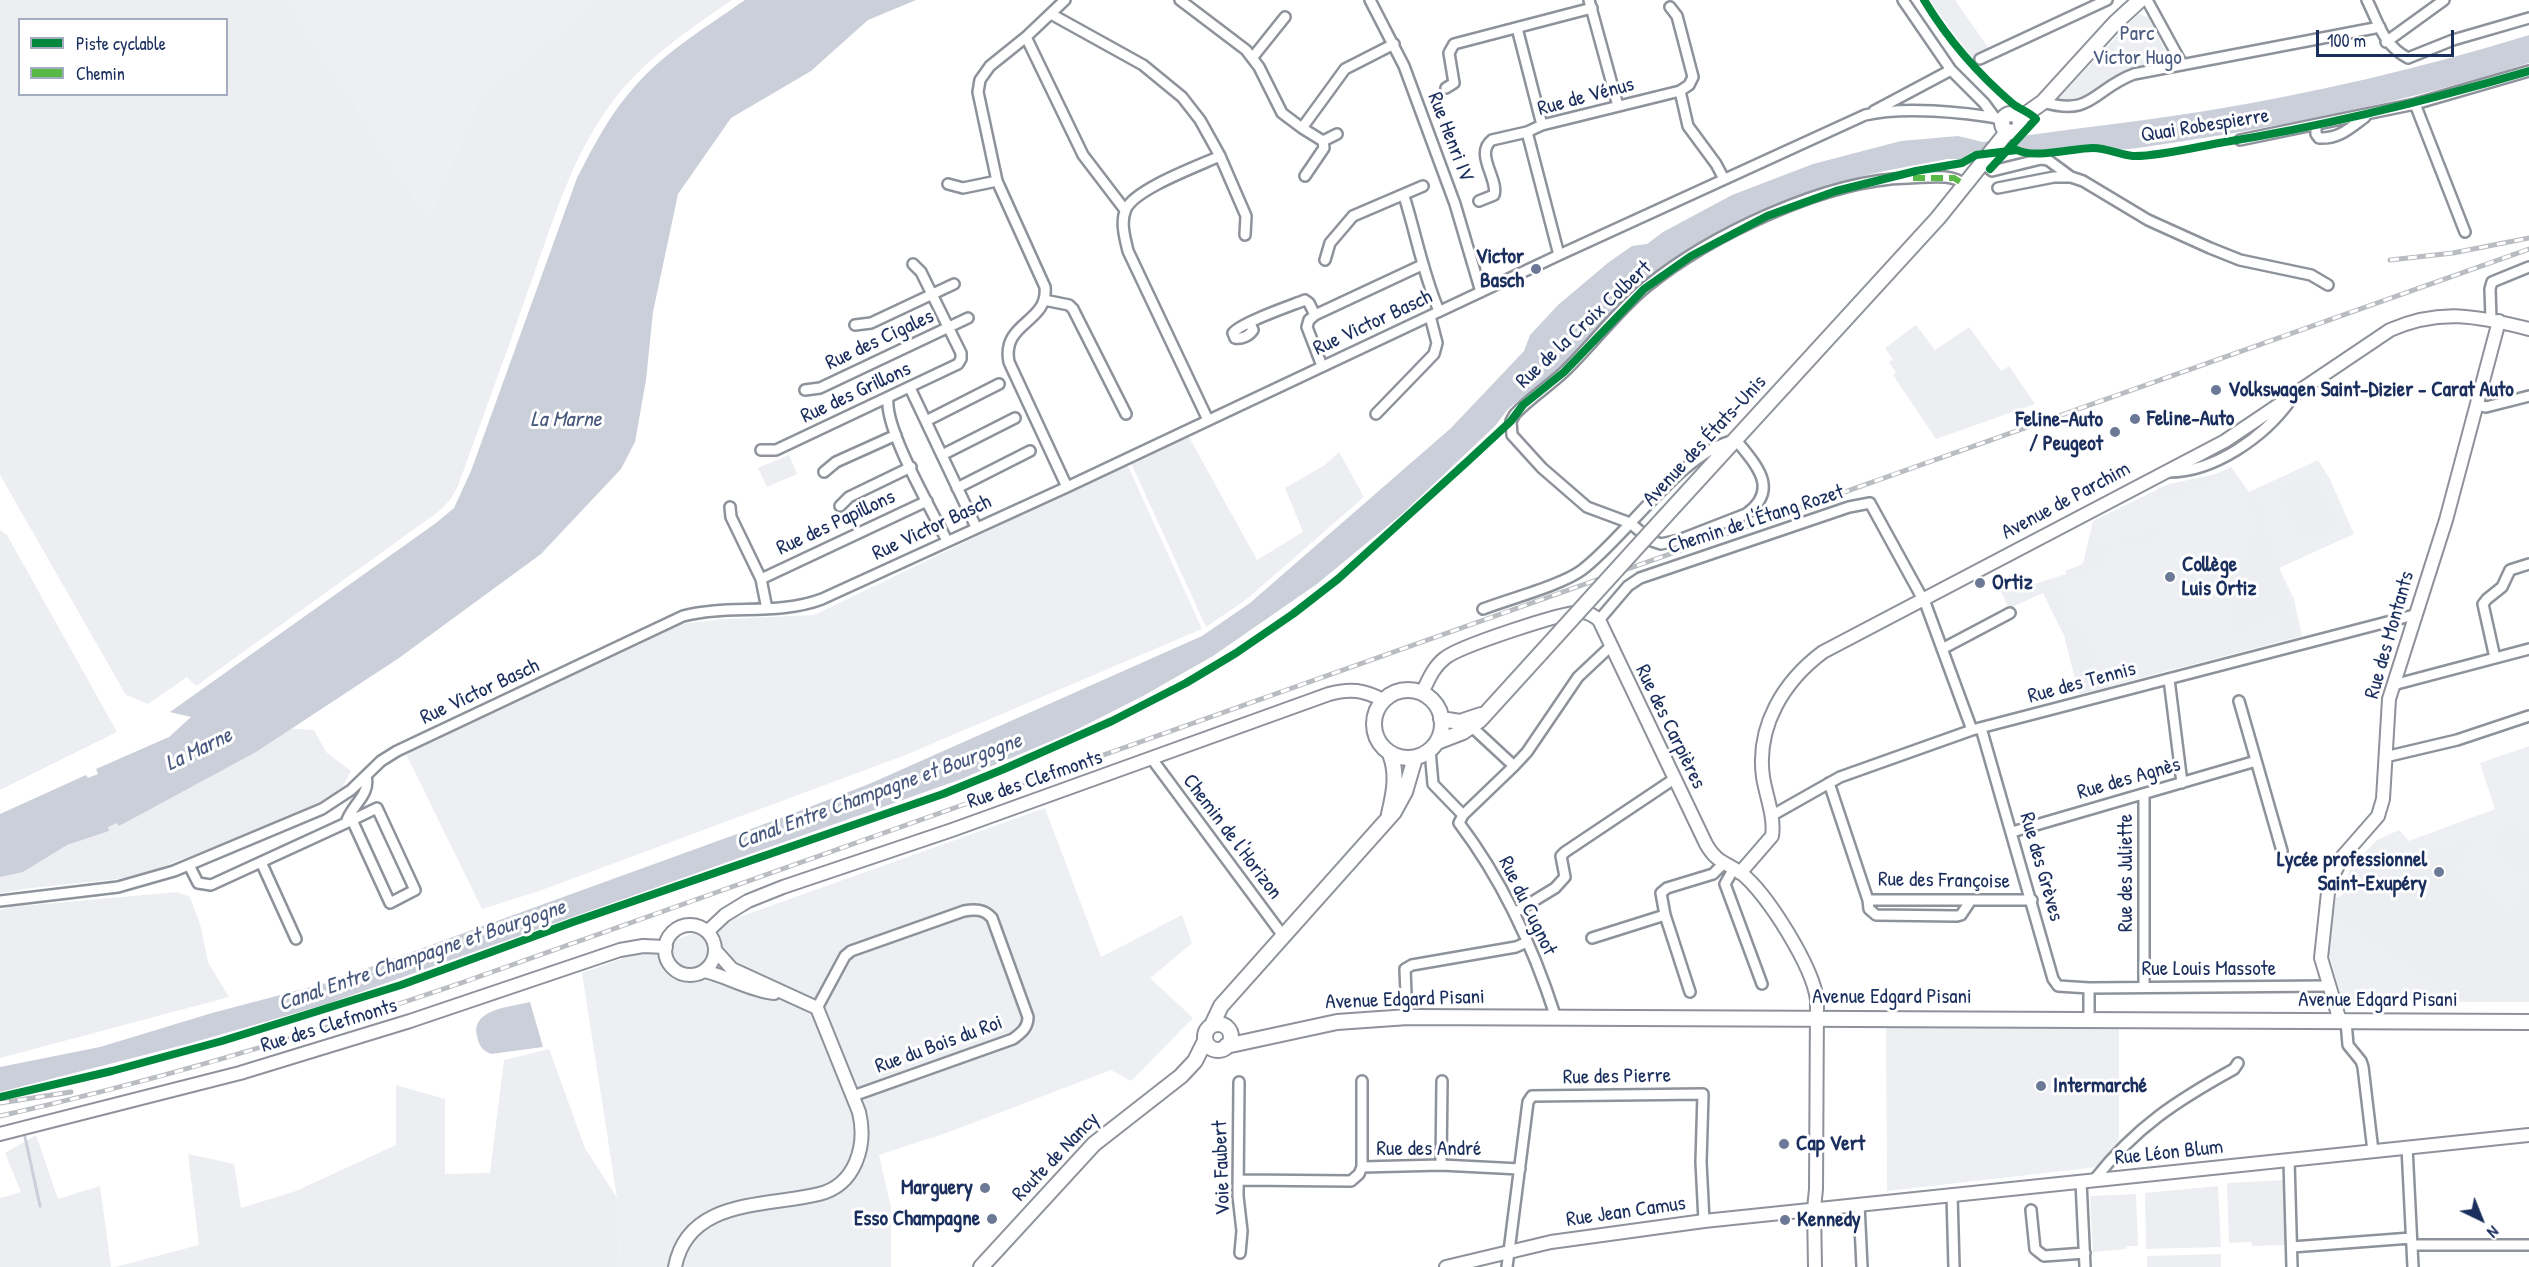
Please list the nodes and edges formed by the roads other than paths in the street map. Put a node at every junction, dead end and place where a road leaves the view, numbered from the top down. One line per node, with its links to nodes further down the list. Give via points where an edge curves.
1 (1065, 0): 12 (street)
2 (1180, 0): 20 (street)
3 (1370, 0): 19 (street, Rue Henri IV)
4 (1902, 0): 23 (street)
5 (2107, 0): 21 (street)
6 (2140, 0): 27 (main road)
7 (2147, 0): 22 (street)
8 (2367, 0): 15 (street)
9 (2444, 0): 18 (street)
10 (1591, 4): 16 (street); 29 (street)
11 (1670, 7): 26 (street, via 1677,16 1693,77)
12 (1051, 14): 17 (street); 40 (street, via 1128,56 1170,85 1200,120)
13 (1285, 17): 20 (street)
14 (2529, 18): 18 (street, via 2452,40 2408,58)
15 (2380, 27): 18 (street); 22 (street)
16 (1517, 28): 25 (street, via 1454,44 1449,53 1454,83); 32 (street)
17 (1026, 37): 45 (street, via 984,72 978,86); 52 (street, via 1083,155)
18 (2386, 42)
19 (1394, 44): 35 (street, via 1345,69); 62 (street, Rue Henri IV, via 1455,204)
20 (1252, 57): 35 (street, via 1282,113)
21 (1980, 59)
22 (2181, 64): 27 (street, via 2120,79 2078,106 2060,108)
23 (1951, 70): 31 (street, Rue Victor Basch); 34 (street)
24 (2529, 71): 28 (street, Quai Robespierre)
25 (1446, 88)
26 (1680, 91): 29 (street, Rue de Vénus); 44 (street, via 1688,126)
27 (2043, 102): 34 (main road, via 2019,119 2007,115)
28 (2415, 104): 30 (street, Quai Robespierre); 53 (street)
29 (1618, 106): 32 (street, Rue de Vénus)
30 (2368, 114): 33 (street, Quai Robespierre); 33 (street, via 2334,137 2319,138)
31 (1865, 115): 34 (street, Rue Victor Basch, via 1910,110); 44 (street, Rue Victor Basch)
32 (1542, 125): 36 (street, Rue de Vénus)
33 (2316, 125): 38 (street, Quai Robespierre)
34 (2003, 126): 41 (main road, Avenue des États-Unis)
35 (1302, 128): 39 (street)
36 (1527, 132): 51 (street, via 1492,140 1485,148 1495,191); 55 (street, Rue de Vénus)
37 (1337, 134): 39 (street)
38 (2240, 140)
39 (1323, 141): 42 (street, via 1324,148)
40 (1220, 156): 52 (street, via 1143,192); 54 (street, via 1246,216)
41 (1983, 163): 43 (street, via 1992,171 2048,160); 47 (main road, Avenue des États-Unis)
42 (1305, 176)
43 (2071, 177): 49 (street); 61 (street, via 2148,220 2210,248 2240,260 2311,275)
44 (1724, 179): 55 (street, Rue Victor Basch)
45 (997, 181): 46 (street, via 963,188); 64 (street, via 1043,279)
46 (948, 184)
47 (1965, 185): 87 (main road, Avenue des États-Unis); 98 (street, Rue de la Croix Colbert, via 1954,178 1884,179 1799,203 1728,235 1682,261 1644,289 1564,372 1523,405 1511,420 1512,435 1572,496 1587,507)
48 (1423, 186): 50 (street)
49 (1998, 188)
50 (1404, 196): 56 (street, via 1353,216 1330,243); 58 (street)
51 (1479, 201)
52 (1125, 210): 84 (street, via 1128,251)
53 (2465, 232)
54 (1245, 235)
55 (1559, 255): 62 (street, Rue Victor Basch)
56 (1324, 260)
57 (913, 264): 63 (street)
58 (1422, 265): 65 (street); 66 (street)
59 (2529, 267): 69 (street, Rue des Montants, via 2492,282)
60 (954, 284): 63 (street)
61 (2328, 285)
62 (1481, 292): 65 (street, Rue Victor Basch)
63 (932, 295): 71 (street, via 871,323); 72 (street)
64 (1044, 300): 81 (street, via 1073,309); 93 (street, via 1038,313 1012,336 1007,355)
65 (1439, 311): 67 (street, Rue Victor Basch)
66 (1315, 315): 70 (street, via 1305,300); 74 (street, via 1307,327)
67 (1430, 316): 74 (street, Rue Victor Basch); 82 (street, via 1437,343 1434,354)
68 (968, 318): 72 (street, Rue des Cigales)
69 (2495, 320): 73 (street, Avenue de Parchim); 80 (street, Rue des Montants); 103 (street, Avenue de Parchim, via 2444,315 2402,324 2225,441)
70 (1250, 323)
71 (855, 325)
72 (948, 328): 76 (street, Rue des Grillons, via 961,359 958,364); 77 (street, Rue des Cigales, via 820,388)
73 (2529, 329)
74 (1322, 366): 84 (street, Rue Victor Basch)
75 (999, 384): 85 (street)
76 (909, 388): 79 (street, Rue des Grillons); 85 (street)
77 (805, 390)
78 (2529, 396): 80 (street, via 2486,407)
79 (888, 398): 86 (street, via 887,408); 88 (street, Rue des Grillons, via 776,450)
80 (2476, 405): 107 (street, Rue des Montants, via 2446,520)
81 (1126, 414)
82 (1376, 414)
83 (1015, 418): 90 (street)
84 (1208, 420): 93 (street, Rue Victor Basch)
85 (926, 421): 90 (street)
86 (896, 435): 91 (street); 92 (street, via 836,462)
87 (1736, 440): 98 (street, via 1720,443 1675,478); 98 (street, via 1763,478 1761,499 1755,508 1668,543 1652,541); 118 (main road, Avenue des États-Unis, bridge)
88 (761, 450)
89 (1030, 451): 94 (street)
90 (942, 455): 94 (street)
91 (911, 467): 95 (street); 96 (street, via 849,497)
92 (824, 472)
93 (1067, 487): 99 (street, Rue Victor Basch)
94 (957, 488): 99 (street)
95 (927, 501): 100 (street); 102 (street, Rue des Papillons)
96 (840, 506)
97 (730, 507): 102 (street)
98 (1630, 523): 105 (street, via 1577,574)
99 (976, 527): 100 (street, Rue Victor Basch)
100 (947, 541): 104 (street, Rue Victor Basch, via 810,604)
101 (2529, 564): 112 (street, via 2510,570 2502,587 2483,604)
102 (761, 579): 104 (street)
103 (1923, 600): 108 (street, Chemin de l'Étang Rozet, via 1870,503 1640,579); 110 (street, Rue des Grèves); 136 (street, Avenue de Parchim, via 1823,652 1786,686 1771,717 1763,751)
104 (767, 609): 130 (street, Rue Victor Basch, via 703,612 670,621 397,751)
105 (1484, 609)
106 (2010, 613): 110 (street)
107 (2414, 615): 113 (street, Rue des Tennis); 114 (street, Rue des Montants)
108 (1599, 620): 109 (street, Rue des Carpières); 115 (street, via 1584,612 1562,615 1477,644 1445,658 1430,674)
109 (1612, 645): 129 (street, via 1578,677); 131 (street, Rue des Carpières)
110 (1942, 649): 122 (street, Rue des Grèves)
111 (2529, 649): 112 (street)
112 (2495, 658): 114 (street)
113 (2169, 679): 122 (street, Rue des Tennis); 133 (street)
114 (2393, 685): 126 (street, Rue des Montants, via 2387,712)
115 (1422, 693): 116 (main road, via 1406,690); 120 (main road, via 1435,704)
116 (1383, 700): 124 (main road, via 1373,724 1378,741); 127 (street, Rue des Clefmonts, via 1347,689)
117 (2239, 701): 128 (street)
118 (1488, 712): 120 (main road, Avenue des États-Unis, via 1460,722); 121 (main road, Avenue des États-Unis)
119 (2529, 716): 126 (street)
120 (1441, 718): 123 (main road, via 1442,727)
121 (1472, 727): 123 (main road, Avenue des États-Unis); 129 (street)
122 (1977, 729): 132 (street, Rue des Tennis); 139 (street, Rue des Grèves)
123 (1434, 746): 125 (main road); 135 (street, Rue du Cugnot, via 1433,784)
124 (1390, 754): 125 (main road); 138 (main road, via 1395,782)
125 (1415, 758): 138 (main road, Route de Nancy, via 1405,792)
126 (2385, 758): 159 (street, Rue des Montants, via 2378,816 2336,865 2329,883 2321,949)
127 (1152, 759): 150 (street, Rue des Clefmonts, via 783,887 748,901); 151 (street, Chemin de l'Horizon)
128 (2256, 761): 133 (street, Rue des Agnès); 140 (street)
129 (1515, 766): 135 (street)
130 (366, 776): 137 (street, via 366,792 351,810); 142 (street, Rue Victor Basch, via 322,809)
131 (1674, 778): 143 (street, Rue des Carpières, via 1708,848); 148 (street, via 1565,852 1561,856 1565,877 1555,888)
132 (1829, 783): 136 (street, Rue des Tennis); 144 (street, Rue des Françoise)
133 (2182, 783): 134 (street, Rue des Agnès)
134 (2144, 794): 139 (street, Rue des Agnès); 160 (street, Rue des Juliette)
135 (1463, 815): 148 (street, Rue du Cugnot, via 1460,823)
136 (1771, 816): 143 (street, Avenue de Parchim, via 1769,842)
137 (349, 821): 137 (street, via 390,903 415,891 377,808); 141 (street)
138 (1387, 822): 151 (main road, Route de Nancy)
139 (2012, 832): 146 (street, Rue des Grèves)
140 (2282, 851)
141 (261, 862): 142 (street, via 205,886 198,883); 153 (street)
142 (189, 865): 147 (street, Rue Victor Basch, via 136,883)
143 (1732, 869): 149 (street, via 1667,888 1661,893); 158 (street, via 1725,884); 167 (street, Rue des Carpières, via 1785,927 1816,993)
144 (1868, 900): 145 (street, Rue des Françoise); 145 (street, via 1869,909 1876,915 1957,916)
145 (1971, 900): 146 (street, Rue des Françoise)
146 (2032, 900): 161 (street, Rue des Grèves, via 2055,983)
147 (0, 901)
148 (1514, 913): 154 (street, Rue du Cugnot)
149 (1665, 915): 152 (street); 162 (street)
150 (707, 932): 155 (street, via 696,926 682,927 671,934); 156 (street)
151 (1284, 937): 171 (main road, Route de Nancy, via 1228,998)
152 (1592, 938)
153 (296, 939)
154 (1527, 942): 165 (street, via 1405,969); 166 (street, Rue du Cugnot)
155 (666, 947): 157 (street, via 668,960 678,972 689,975); 177 (street, Rue des Clefmonts, via 620,950 240,1073)
156 (715, 950): 157 (street); 163 (street, via 732,969)
157 (704, 971): 163 (street, via 766,992)
158 (1762, 984)
159 (2329, 986): 160 (street, Rue Louis Massote); 169 (street, Rue des Montants)
160 (2144, 987): 161 (street, Rue Louis Massote)
161 (2089, 988): 168 (street)
162 (1690, 992)
163 (782, 993): 164 (street)
164 (817, 1008): 176 (street); 176 (street, Rue du Bois du Roi, via 851,951 964,911 980,910 992,918 1028,1017 1022,1032 947,1064)
165 (1407, 1017): 166 (main road, Avenue Edgard Pisani); 171 (main road, Avenue Edgard Pisani, via 1337,1022 1256,1040)
166 (1556, 1018): 167 (main road, Avenue Edgard Pisani)
167 (1816, 1018): 168 (main road, Avenue Edgard Pisani); 190 (street, Rue des Carpières)
168 (2089, 1019): 169 (main road, Avenue Edgard Pisani)
169 (2343, 1021): 170 (main road, Avenue Edgard Pisani); 180 (street, via 2348,1045 2363,1067)
170 (2529, 1022)
171 (1219, 1037): 200 (main road, Route de Nancy, via 1170,1087 1094,1144)
172 (2238, 1063): 186 (street, via 2154,1118)
173 (1362, 1081): 183 (street)
174 (1442, 1081): 182 (street)
175 (1239, 1082): 185 (street, Voie Faubert)
176 (853, 1096): 199 (street, via 863,1125 862,1146 843,1179 821,1194 747,1205 712,1216 691,1232 680,1248)
177 (0, 1134)
178 (2529, 1135): 179 (street, Rue Léon Blum)
179 (2407, 1148): 180 (street, Rue Léon Blum); 193 (street)
180 (2373, 1151): 181 (street, Rue Léon Blum)
181 (2289, 1160): 186 (street, Rue Léon Blum); 195 (street)
182 (1441, 1165): 183 (street, Rue des André); 184 (street, Rue des André)
183 (1362, 1167): 185 (street, Rue des André, via 1352,1181)
184 (1520, 1169): 192 (street, Rue des Pierre, via 1532,1096 1702,1094); 196 (street)
185 (1239, 1180): 197 (street, Voie Faubert)
186 (2094, 1180): 187 (street, Rue Léon Blum)
187 (2081, 1181): 188 (street, Rue Léon Blum); 198 (street)
188 (1952, 1194): 189 (street, Rue Léon Blum); 205 (street)
189 (1859, 1204): 190 (street, Rue Léon Blum); 204 (street)
190 (1814, 1209): 192 (street, Rue Jean Camus); 203 (street, Rue des Carpières)
191 (2031, 1210): 198 (street, via 2035,1249 2044,1256)
192 (1704, 1221): 196 (street, Rue Jean Camus)
193 (2411, 1242): 194 (street); 195 (street); 208 (street)
194 (2529, 1245)
195 (2292, 1247): 207 (street)
196 (1509, 1250): 201 (street, Rue Jean Camus); 202 (street)
197 (1240, 1253)
198 (2085, 1253): 206 (street)
199 (678, 1266)
200 (981, 1267)
201 (1446, 1267)
202 (1507, 1267)
203 (1815, 1267)
204 (1862, 1267)
205 (1954, 1267)
206 (2085, 1267)
207 (2292, 1267)
208 (2414, 1267)

